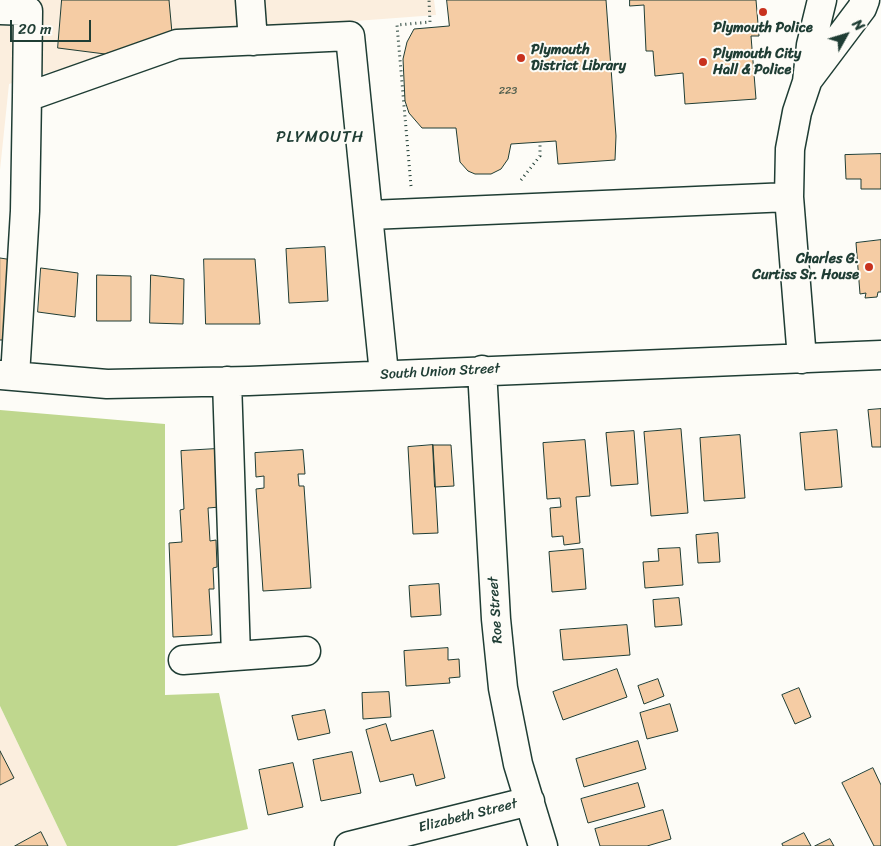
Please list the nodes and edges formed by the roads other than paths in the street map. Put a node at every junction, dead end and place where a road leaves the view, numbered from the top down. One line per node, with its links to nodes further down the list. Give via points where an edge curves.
1 (250, 0): 5 (street)
2 (822, 0): 6 (street, via 811,45)
3 (865, 0): 6 (street)
4 (0, 10): 7 (street, via 28,12)
5 (253, 41): 7 (street, via 177,44); 9 (street, via 350,36)
6 (807, 82): 8 (street, via 790,149)
7 (27, 97): 14 (street, via 25,211)
8 (789, 197): 9 (street); 11 (street)
9 (370, 215): 13 (street)
10 (881, 355): 11 (street, South Union Street)
11 (802, 359): 12 (street, South Union Street)
12 (482, 370): 13 (street, South Union Street); 19 (street, Roe Street, via 503,688 518,764)
13 (384, 374): 15 (street, South Union Street)
14 (8, 375): 15 (street, South Union Street, via 106,384)
15 (227, 381): 17 (street)
16 (306, 651): 17 (street)
17 (236, 656): 18 (street)
18 (183, 660)
19 (530, 801): 20 (street, Elizabeth Street); 21 (street, Roe Street)
20 (349, 846)
21 (543, 846)

